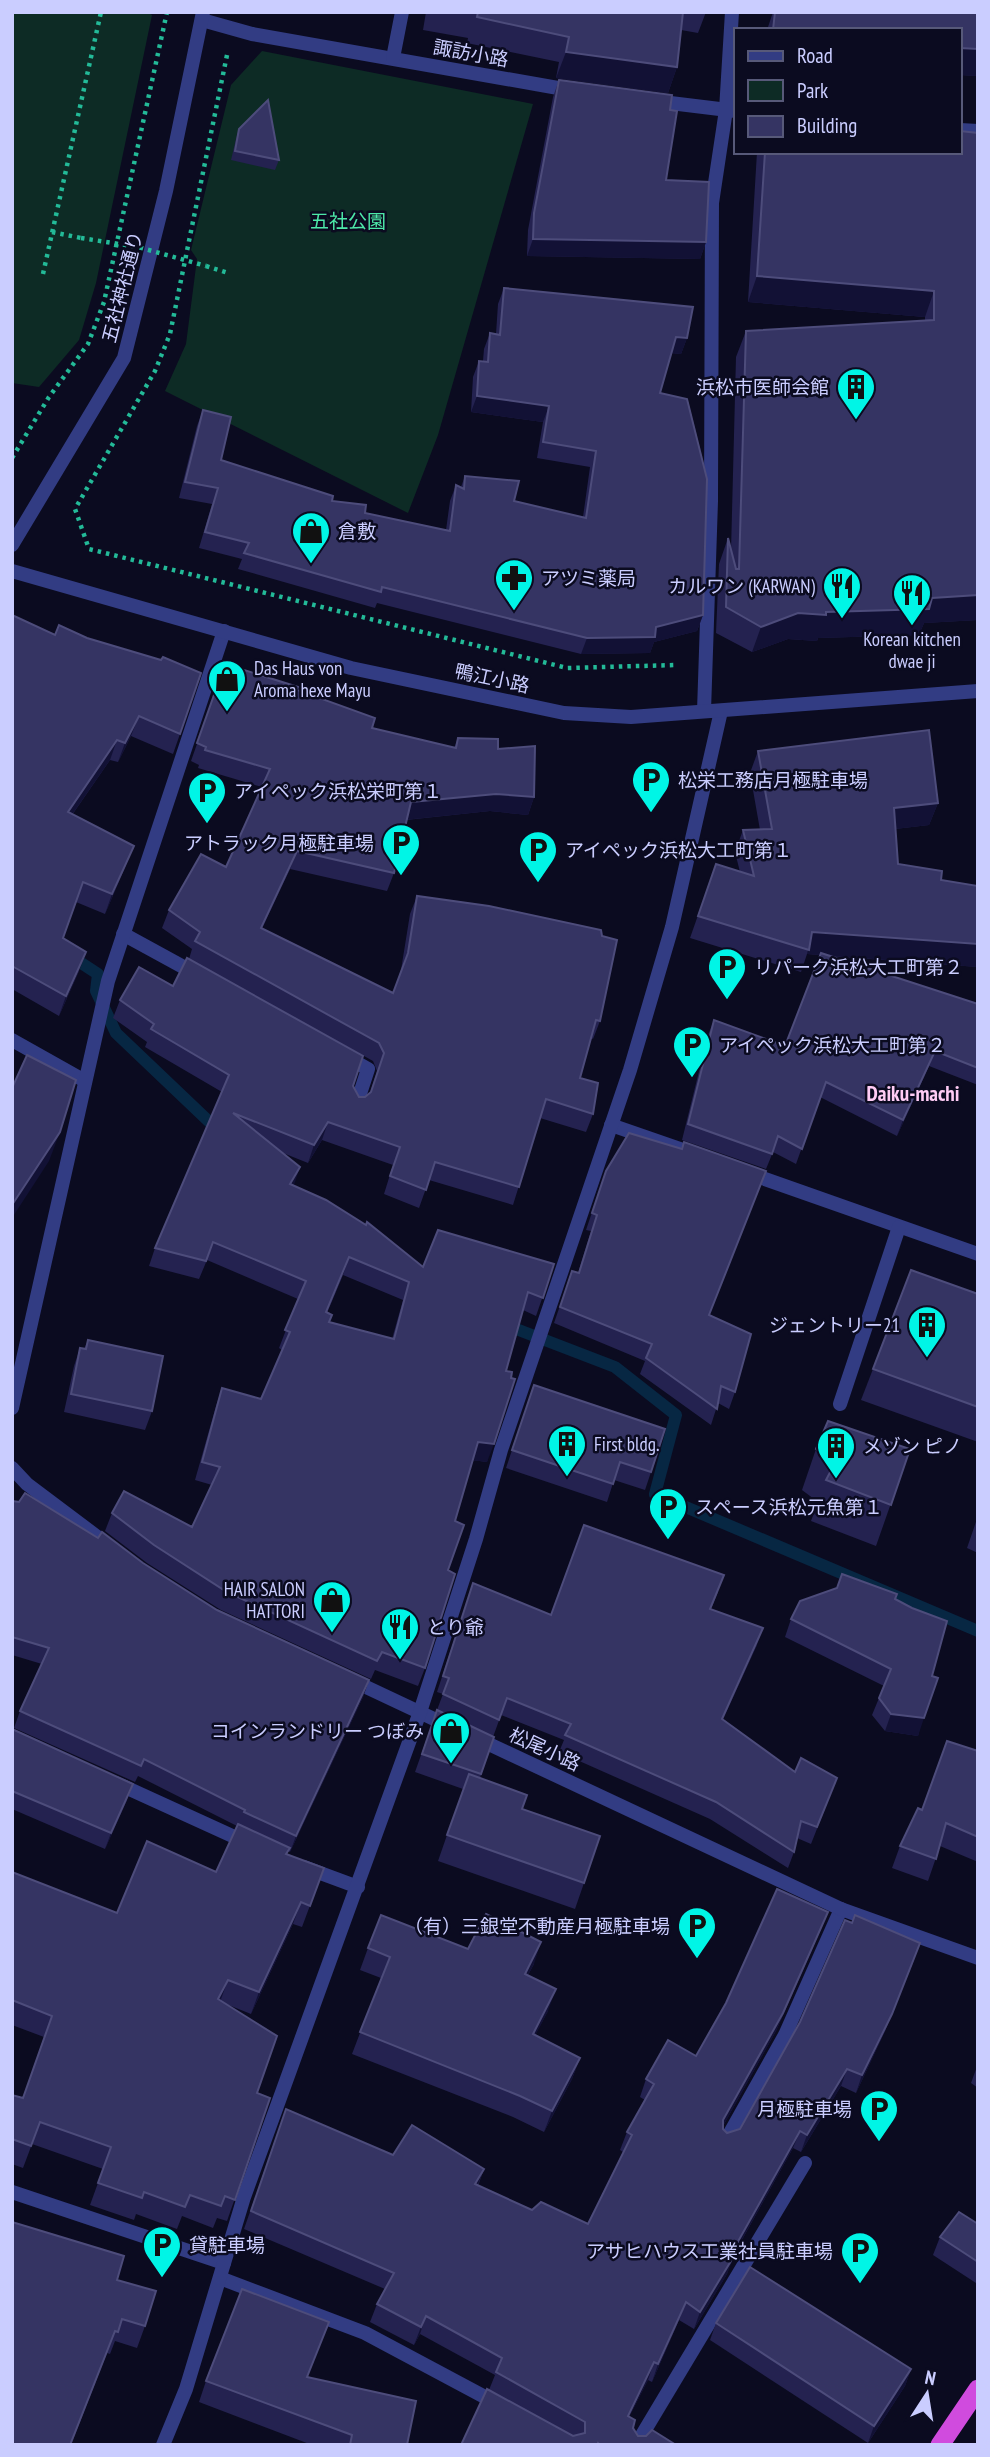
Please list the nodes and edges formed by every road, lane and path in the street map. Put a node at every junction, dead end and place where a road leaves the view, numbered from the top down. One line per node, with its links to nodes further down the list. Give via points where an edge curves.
1 (101, 12): 11 (path)
2 (167, 12): 14 (path, via 104,302 88,344)
3 (402, 12): 7 (street)
4 (732, 12): 10 (street)
5 (202, 16): 7 (street, 諏訪小路, via 251,34); 15 (street, 五社神社通り, via 166,191 124,358)
6 (228, 52): 18 (path, via 170,334 155,371 75,509 89,549 567,668)
7 (393, 58): 8 (street, 諏訪小路)
8 (585, 93)
9 (636, 99): 10 (street)
10 (731, 110): 20 (street, via 712,203 712,501 704,711)
11 (52, 232): 12 (path, bridge, via 138,247); 13 (path)
12 (228, 273)
13 (43, 274)
14 (12, 458)
15 (12, 545)
16 (12, 571): 17 (street, 鴨江小路)
17 (225, 631): 20 (street, 鴨江小路, via 351,668 564,713 631,716); 21 (street)
18 (677, 665)
19 (978, 691): 20 (street, 鴨江小路)
20 (721, 711): 27 (street, via 672,927)
21 (123, 934): 22 (street); 25 (street)
22 (209, 981)
23 (12, 1040): 25 (street)
24 (331, 1049): 26 (street, via 368,1069)
25 (85, 1081): 33 (street)
26 (356, 1106)
27 (611, 1125): 28 (street); 37 (street, via 500,1450)
28 (703, 1157)
29 (729, 1166): 30 (street)
30 (899, 1227): 31 (street); 32 (street)
31 (978, 1254)
32 (839, 1404)
33 (12, 1408)
34 (12, 1468): 35 (street)
35 (121, 1556)
36 (331, 1671): 37 (street, 松尾小路)
37 (419, 1712): 41 (street); 42 (street, 松尾小路)
38 (99, 1776): 39 (street)
39 (261, 1850)
40 (286, 1861): 41 (street)
41 (358, 1887): 47 (street)
42 (841, 1909): 43 (street, 松尾小路); 44 (street, via 785,2035)
43 (978, 1958)
44 (725, 2142)
45 (804, 2163): 52 (street)
46 (12, 2192): 47 (street)
47 (224, 2263): 48 (street)
48 (220, 2278): 50 (street, via 365,2333); 51 (street, via 186,2389)
49 (978, 2389): 53 (highway)
50 (517, 2414)
51 (163, 2445)
52 (636, 2445)
53 (940, 2445)

